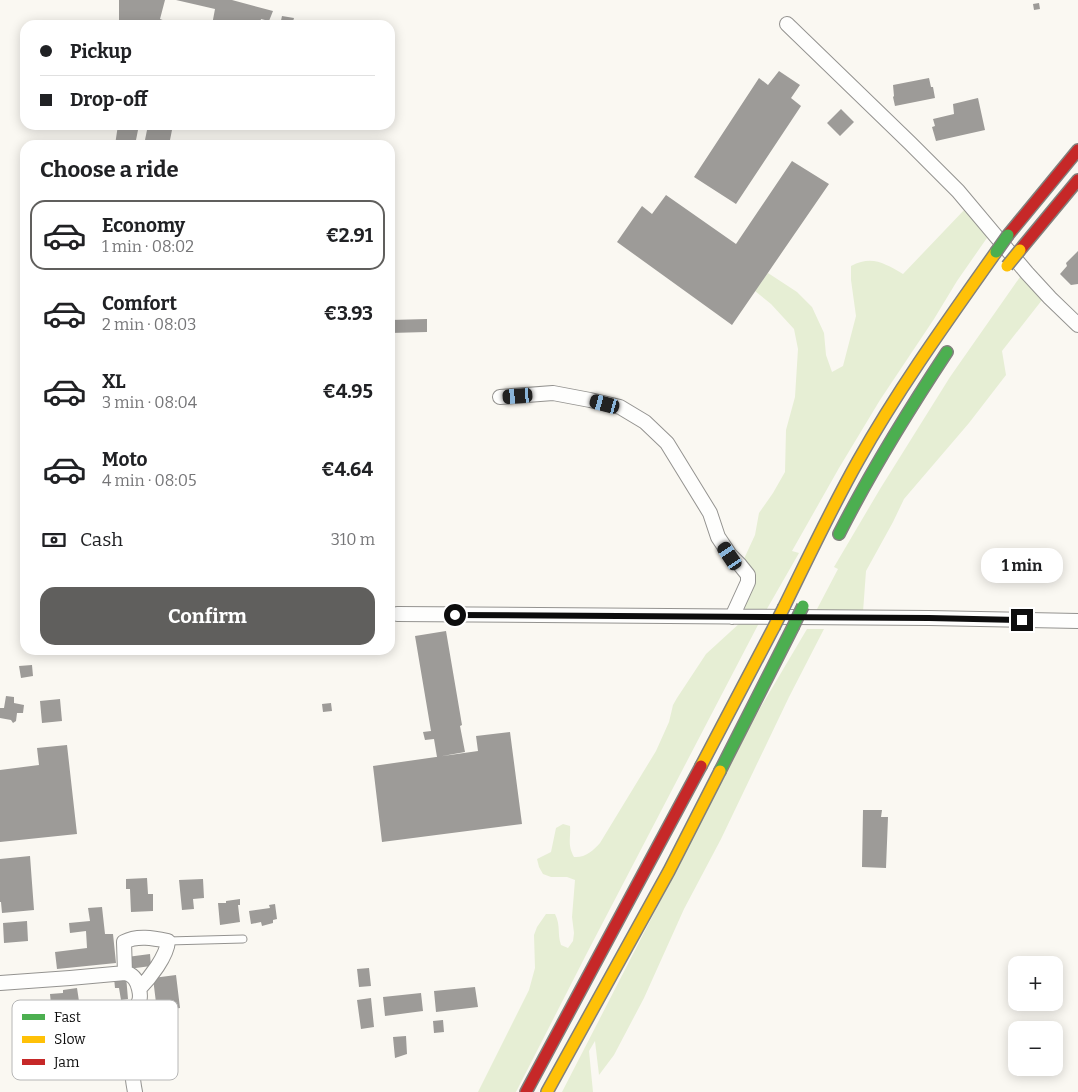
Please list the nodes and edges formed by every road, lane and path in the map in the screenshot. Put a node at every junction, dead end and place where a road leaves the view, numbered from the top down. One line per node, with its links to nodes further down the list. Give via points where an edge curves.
1 (787, 24): 5 (street, via 958,191 1027,273)
2 (1078, 150): 19 (highway, bridge, via 996,252 876,428 840,491 774,627 649,866)
3 (1078, 180): 4 (highway, bridge)
4 (1004, 270)
5 (1078, 325)
6 (953, 342): 8 (highway, via 856,498)
7 (500, 397): 11 (street, via 553,393 620,407 645,422 667,443 710,513 718,537 748,575)
8 (832, 548)
9 (805, 602): 20 (highway, bridge, via 669,872)
10 (397, 614): 11 (street)
11 (732, 617): 12 (street)
12 (1078, 621)
13 (243, 939): 14 (lane)
14 (168, 941): 15 (street, via 131,938 124,942); 17 (street, via 164,954)
15 (125, 972): 16 (street); 17 (street, via 134,977)
16 (0, 983)
17 (139, 989): 18 (street)
18 (140, 1000)
19 (526, 1092)
20 (547, 1092)

